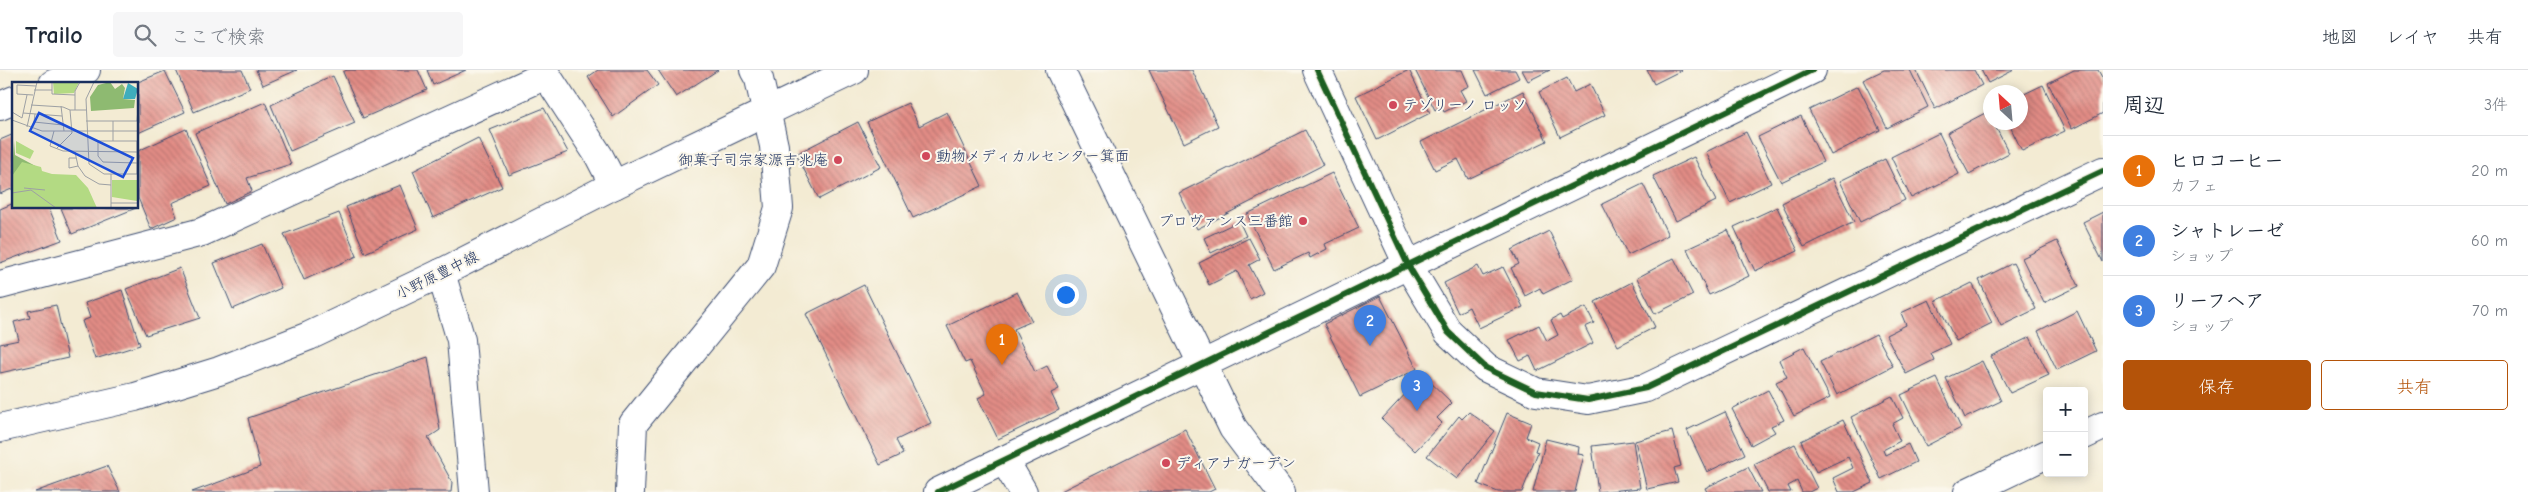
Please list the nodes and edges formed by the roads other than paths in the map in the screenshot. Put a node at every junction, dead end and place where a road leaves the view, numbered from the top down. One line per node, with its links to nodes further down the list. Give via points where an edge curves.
1 (86, 70): 8 (street)
2 (754, 70): 11 (street)
3 (854, 70): 11 (street, 小野原豊中線)
4 (1060, 70): 17 (street)
5 (1317, 70): 14 (street)
6 (1812, 70): 14 (street)
7 (545, 72): 13 (street); 16 (street, via 202,232)
8 (58, 82)
9 (12, 101): 10 (street)
10 (0, 106)
11 (766, 112): 13 (street, 小野原豊中線); 24 (street, via 774,146 779,208 761,266 633,424)
12 (2103, 171): 14 (street, via 1646,388 1588,400 1536,392 1486,368 1448,332)
13 (614, 185): 15 (street, 小野原豊中線)
14 (1408, 265): 17 (street)
15 (441, 274): 19 (street, 小野原豊中線, via 309,336 219,371 135,397); 23 (street, via 461,340)
16 (0, 285)
17 (1200, 365): 22 (street); 27 (street, via 1233,428)
18 (2103, 426): 20 (street)
19 (0, 428)
20 (2088, 433)
21 (2043, 456): 28 (street)
22 (1005, 461): 25 (street); 26 (street)
23 (474, 492)
24 (630, 492)
25 (938, 492)
26 (1023, 492)
27 (1281, 492)
28 (1968, 492)

